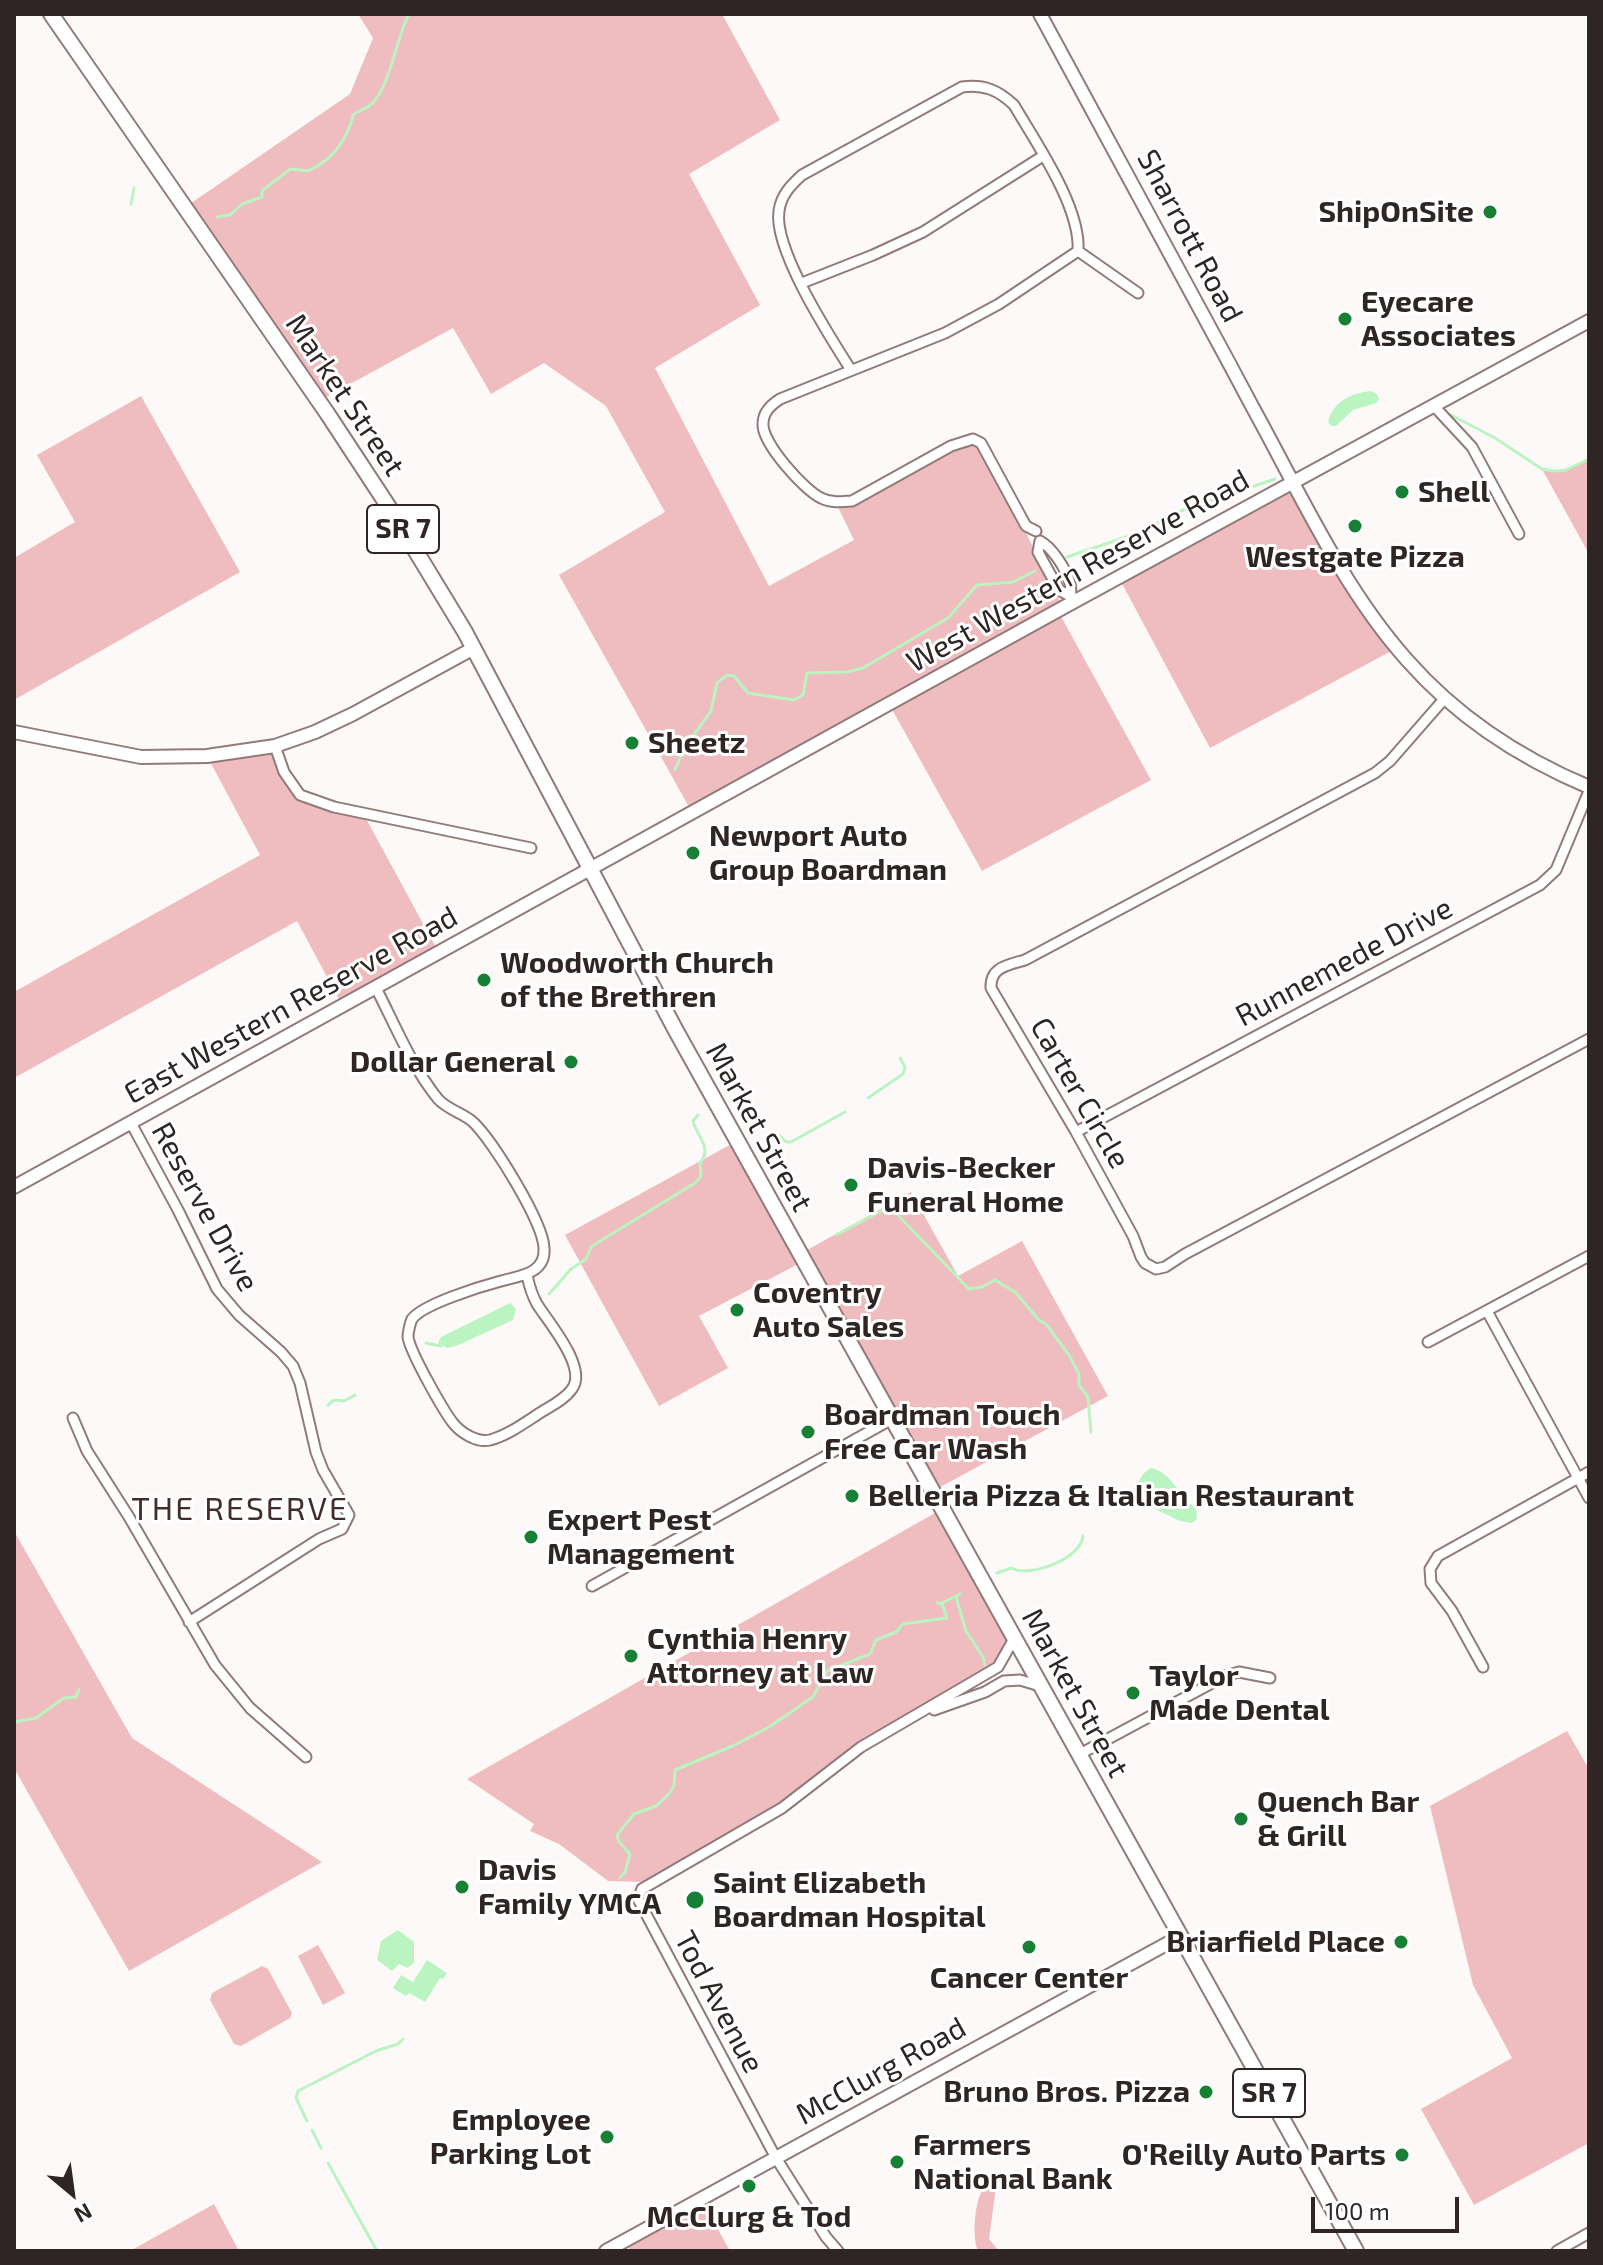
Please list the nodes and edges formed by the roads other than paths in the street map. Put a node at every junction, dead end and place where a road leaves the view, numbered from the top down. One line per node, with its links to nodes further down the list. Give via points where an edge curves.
1 (51, 14): 14 (main road, Market Street / SR 7, via 336,426)
2 (1040, 14): 10 (main road, Sharrott Road)
3 (1043, 156): 4 (street, via 1076,221); 5 (street, via 923,232); 5 (street, via 1014,105 1001,93 983,86 951,91 791,184 783,195 778,224)
4 (1078, 251): 6 (street); 8 (street, via 945,333)
5 (802, 283): 8 (street)
6 (1138, 293)
7 (1589, 321): 9 (main road, West Western Reserve Road)
8 (851, 370): 11 (street, via 780,399 765,413 762,423 768,441 811,493 836,503 852,501 973,439 981,443 1026,526)
9 (1434, 406): 10 (main road, West Western Reserve Road); 12 (street, via 1472,447)
10 (1294, 483): 13 (main road, West Western Reserve Road); 15 (main road, Sharrott Road, via 1364,605 1409,663)
11 (1036, 531)
12 (1519, 534)
13 (1071, 599): 13 (street, via 1070,584 1049,546 1040,541 1038,552 1059,590); 20 (main road, West Western Reserve Road)
14 (474, 648): 17 (main road, via 353,714); 20 (main road, Market Street / SR 7)
15 (1445, 698): 18 (main road, Sharrott Road, via 1514,749); 24 (street, Carter Circle, via 1375,773 996,971 991,988)
16 (14, 732): 17 (main road, via 141,757 186,758)
17 (275, 746): 19 (street, via 300,795 334,807)
18 (1589, 789): 24 (street, Runnemede Drive, via 1556,870 1540,885)
19 (531, 848)
20 (592, 869): 21 (main road, East Western Reserve Road); 31 (main road, Market Street / SR 7)
21 (376, 988): 23 (main road, East Western Reserve Road); 27 (street, via 426,1082 441,1103 487,1136 538,1226 545,1250 539,1266)
22 (1589, 1039): 24 (street, Carter Circle, via 1159,1269 1141,1257)
23 (131, 1123): 25 (main road, East Western Reserve Road); 36 (street, Reserve Drive, via 217,1289 293,1366 316,1452 349,1515 342,1529)
24 (1076, 1132)
25 (14, 1187)
26 (1589, 1256): 28 (street)
27 (527, 1275): 27 (street, via 454,1297 412,1319 408,1336 415,1355 453,1424 467,1436 486,1441 504,1435 573,1389 575,1364 535,1301)
28 (1487, 1311): 29 (street); 33 (street)
29 (1428, 1342)
30 (73, 1418): 36 (street, via 87,1451)
31 (892, 1419): 35 (street); 37 (main road, Market Street / SR 7)
32 (1589, 1472): 33 (street)
33 (1578, 1478): 34 (street); 38 (street, via 1433,1562 1431,1583)
34 (1589, 1498)
35 (592, 1586)
36 (189, 1622): 43 (street, via 238,1695)
37 (1015, 1637): 40 (main road, Market Street / SR 7); 41 (street, Tod Avenue, via 998,1667)
38 (1483, 1667)
39 (1270, 1678): 42 (street, via 1239,1672 1225,1676)
40 (1042, 1686): 41 (street, Tod Avenue, via 1004,1681); 42 (main road, Market Street / SR 7)
41 (919, 1715): 45 (street, Tod Avenue, via 861,1747 782,1808 642,1889 638,1899)
42 (1080, 1754): 44 (main road, Market Street / SR 7)
43 (306, 1757)
44 (1181, 1936): 45 (main road, McClurg Road); 49 (main road, Market Street / SR 7)
45 (776, 2158): 47 (main road, McClurg Road); 48 (street, Tod Avenue)
46 (1589, 2233): 50 (street)
47 (606, 2251)
48 (838, 2251)
49 (1356, 2251)
50 (1557, 2251)

